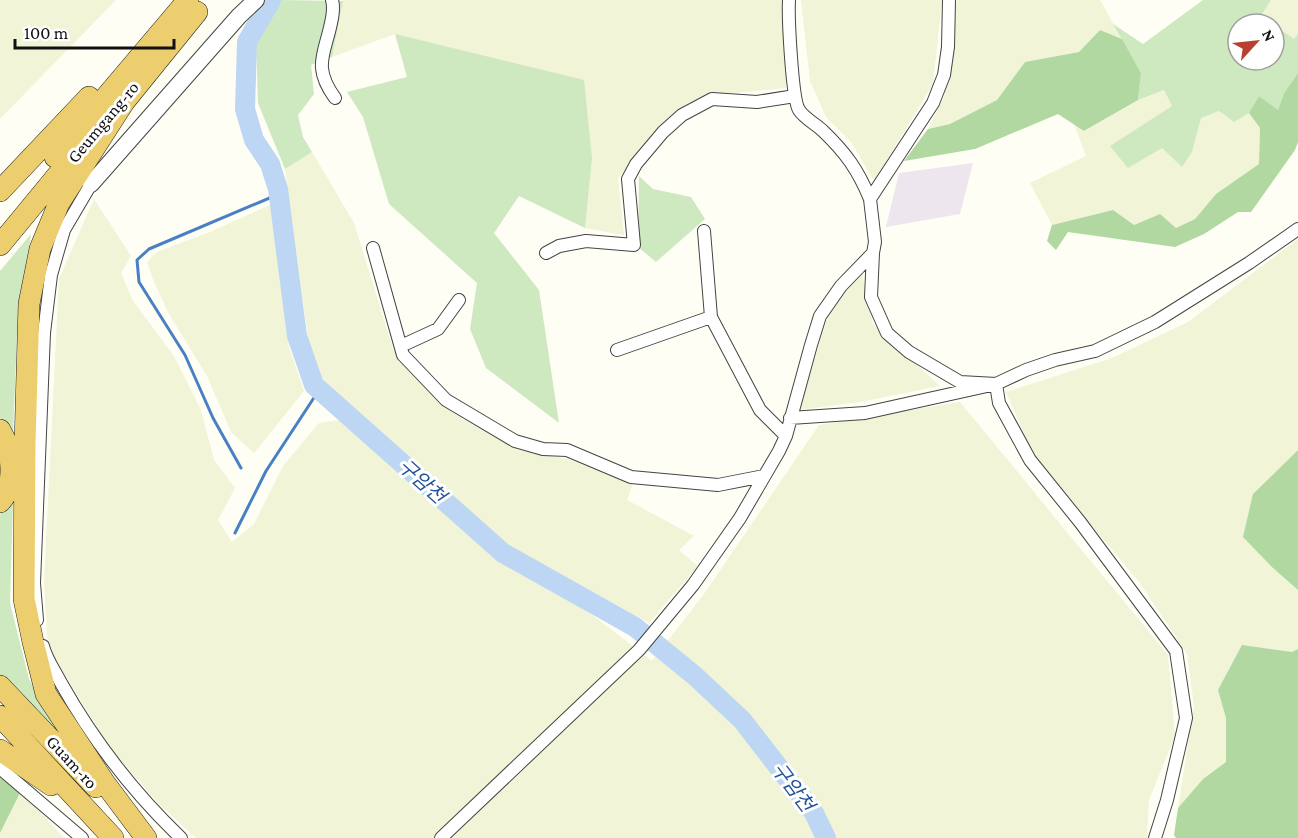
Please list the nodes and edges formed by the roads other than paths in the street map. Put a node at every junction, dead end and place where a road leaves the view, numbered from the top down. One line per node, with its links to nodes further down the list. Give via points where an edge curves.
1 (332, 0): 7 (street, via 331,23 320,60 326,86)
2 (789, 0): 6 (street)
3 (950, 0): 10 (street, via 944,75 933,103)
4 (254, 2): 8 (street)
5 (195, 4): 9 (highway, via 97,89); 11 (highway, Geumgang-ro); 14 (highway, Geumgang-ro); 34 (highway, via 124,102 59,203 40,249 29,304 24,599 33,642 46,694)
6 (795, 96): 10 (street, via 798,108 848,157 861,175); 16 (street, via 757,102 712,99 682,115 656,140 628,179 634,245 586,241)
7 (335, 98)
8 (91, 184): 35 (street, via 64,230 51,275 44,333 34,583 38,630 44,652 95,740 154,812)
9 (0, 191)
10 (870, 199): 17 (street)
11 (0, 224)
12 (1298, 229): 22 (street, via 1155,322 1095,351 1055,360)
13 (704, 231): 19 (street)
14 (0, 245)
15 (373, 248): 20 (street)
16 (546, 253)
17 (873, 253): 22 (street, via 871,297 887,333 909,352 960,382); 23 (street, via 841,286 820,316)
18 (459, 300): 20 (street, via 438,329)
19 (711, 317): 21 (street); 25 (street, via 760,410)
20 (401, 346): 26 (street, via 403,356 446,400 514,441 543,449 567,450 631,477 718,485)
21 (617, 350)
22 (996, 384): 23 (street, via 865,413); 37 (street, via 999,404 1030,460 1176,651 1186,718)
23 (790, 418): 25 (street)
24 (0, 430): 27 (highway, via 9,444 11,468 8,493)
25 (786, 436): 26 (street)
26 (764, 476): 36 (street, via 693,585 639,650)
27 (0, 502)
28 (0, 686): 34 (highway, Guam-ro)
29 (0, 716): 33 (highway, Guam-ro)
30 (0, 750): 33 (highway, via 55,788)
31 (0, 768): 32 (street)
32 (82, 838)
33 (111, 838)
34 (145, 838)
35 (181, 838)
36 (441, 838)
37 (1155, 838)

